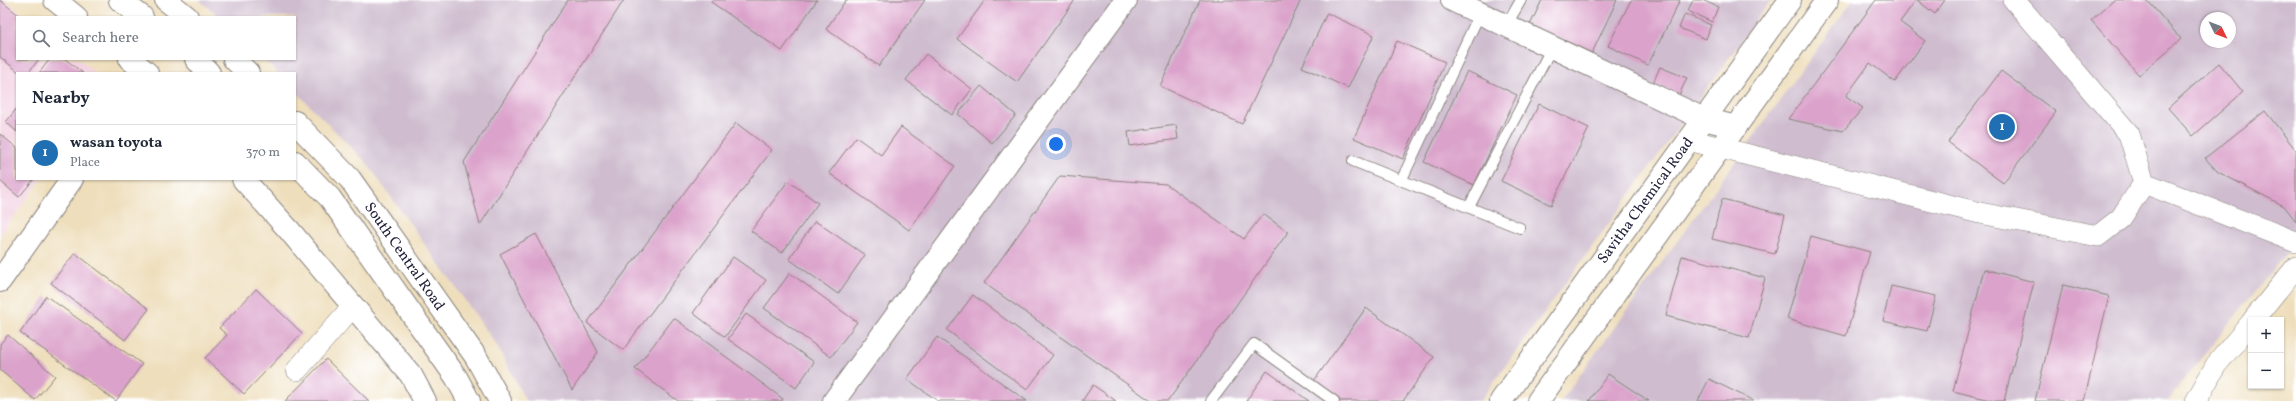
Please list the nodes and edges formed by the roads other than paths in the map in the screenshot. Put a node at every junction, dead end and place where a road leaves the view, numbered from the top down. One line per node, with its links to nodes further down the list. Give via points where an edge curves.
1 (55, 0): 11 (main road)
2 (120, 0): 12 (main road)
3 (166, 0): 13 (main road)
4 (1126, 0): 45 (main road)
5 (1452, 0): 10 (main road)
6 (1521, 0): 14 (lane)
7 (1790, 0): 22 (main road, Savitha Chemical Road)
8 (1827, 0): 24 (main road, Savitha Chemical Road)
9 (2014, 0): 32 (street, via 2129,134)
10 (1480, 13): 14 (main road); 29 (lane)
11 (75, 16)
12 (141, 16)
13 (186, 16)
14 (1506, 26): 15 (main road)
15 (1552, 48): 22 (main road); 33 (lane)
16 (131, 60): 19 (main road)
17 (197, 60): 20 (main road)
18 (235, 60): 21 (main road)
19 (146, 72)
20 (209, 72)
21 (247, 72)
22 (1704, 119): 24 (main road); 25 (main road, Savitha Chemical Road)
23 (296, 123): 44 (main road, South Central Road, via 350,179 476,357)
24 (1736, 127): 26 (main road, Savitha Chemical Road)
25 (1689, 140): 26 (street); 48 (main road, Savitha Chemical Road)
26 (1721, 148): 32 (street, via 1980,213 2098,236 2121,218); 49 (main road, Savitha Chemical Road)
27 (1352, 161): 29 (lane)
28 (296, 163): 43 (main road, South Central Road, via 330,198 456,377)
29 (1402, 179): 33 (lane)
30 (71, 180): 37 (main road)
31 (244, 180): 38 (main road)
32 (2144, 183): 35 (street)
33 (1469, 207): 34 (lane)
34 (1520, 228)
35 (2296, 242)
36 (2296, 267): 39 (street)
37 (0, 281)
38 (353, 306): 41 (street); 42 (main road, via 411,374)
39 (2255, 317)
40 (2248, 327): 50 (street, via 2216,365)
41 (297, 370)
42 (425, 401)
43 (469, 401)
44 (500, 401)
45 (834, 401)
46 (1211, 401): 47 (lane, via 1254,344)
47 (1334, 401)
48 (1501, 401)
49 (1538, 401)
50 (2196, 401)

